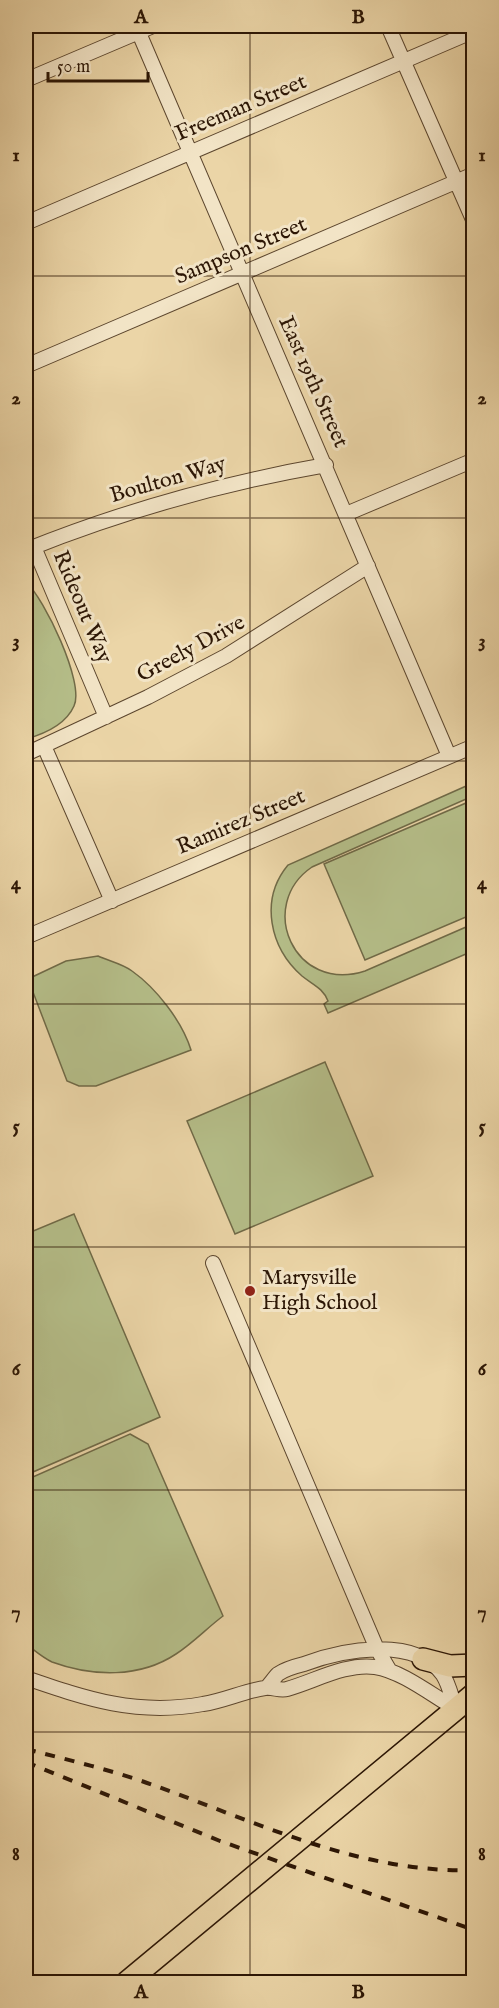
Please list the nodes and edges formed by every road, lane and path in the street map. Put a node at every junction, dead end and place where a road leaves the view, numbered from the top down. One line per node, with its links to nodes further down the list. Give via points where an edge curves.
1 (153, 26): 3 (street)
2 (388, 26): 5 (street)
3 (137, 29): 6 (street); 7 (street, East 19th Street)
4 (474, 31): 5 (street, Freeman Street)
5 (404, 61): 7 (street, Freeman Street); 9 (street)
6 (26, 80)
7 (192, 152): 11 (street, Freeman Street); 12 (street, East 19th Street)
8 (474, 174): 9 (street, Sampson Street)
9 (456, 182): 10 (street); 12 (street, Sampson Street)
10 (474, 222)
11 (26, 223)
12 (243, 273): 13 (street, Sampson Street); 15 (street, East 19th Street)
13 (26, 366)
14 (474, 460): 16 (street)
15 (326, 465): 16 (street, East 19th Street); 17 (street, Boulton Way, via 169,500)
16 (346, 514): 18 (street, East 19th Street)
17 (30, 549): 19 (street, Rideout Way)
18 (368, 566): 19 (street, Greely Drive, via 259,638); 23 (street, East 19th Street)
19 (106, 717): 20 (street, Greely Drive)
20 (44, 746): 22 (street, Greely Drive); 24 (street)
21 (474, 746): 23 (street, Ramirez Street)
22 (26, 754)
23 (449, 756): 24 (street, Ramirez Street)
24 (112, 901): 25 (street, Ramirez Street)
25 (26, 937)
26 (213, 1263): 27 (street)
27 (377, 1649): 28 (street); 30 (street); 32 (street, via 318,1658 279,1674)
28 (423, 1659): 29 (highway, via 450,1666); 34 (street, via 443,1675)
29 (474, 1665)
30 (390, 1671): 32 (street, via 361,1667 284,1690); 34 (street)
31 (26, 1678): 32 (street, via 85,1699 134,1709 201,1705)
32 (266, 1688)
33 (474, 1694): 34 (highway)
34 (456, 1709): 35 (highway)
35 (127, 1983)

